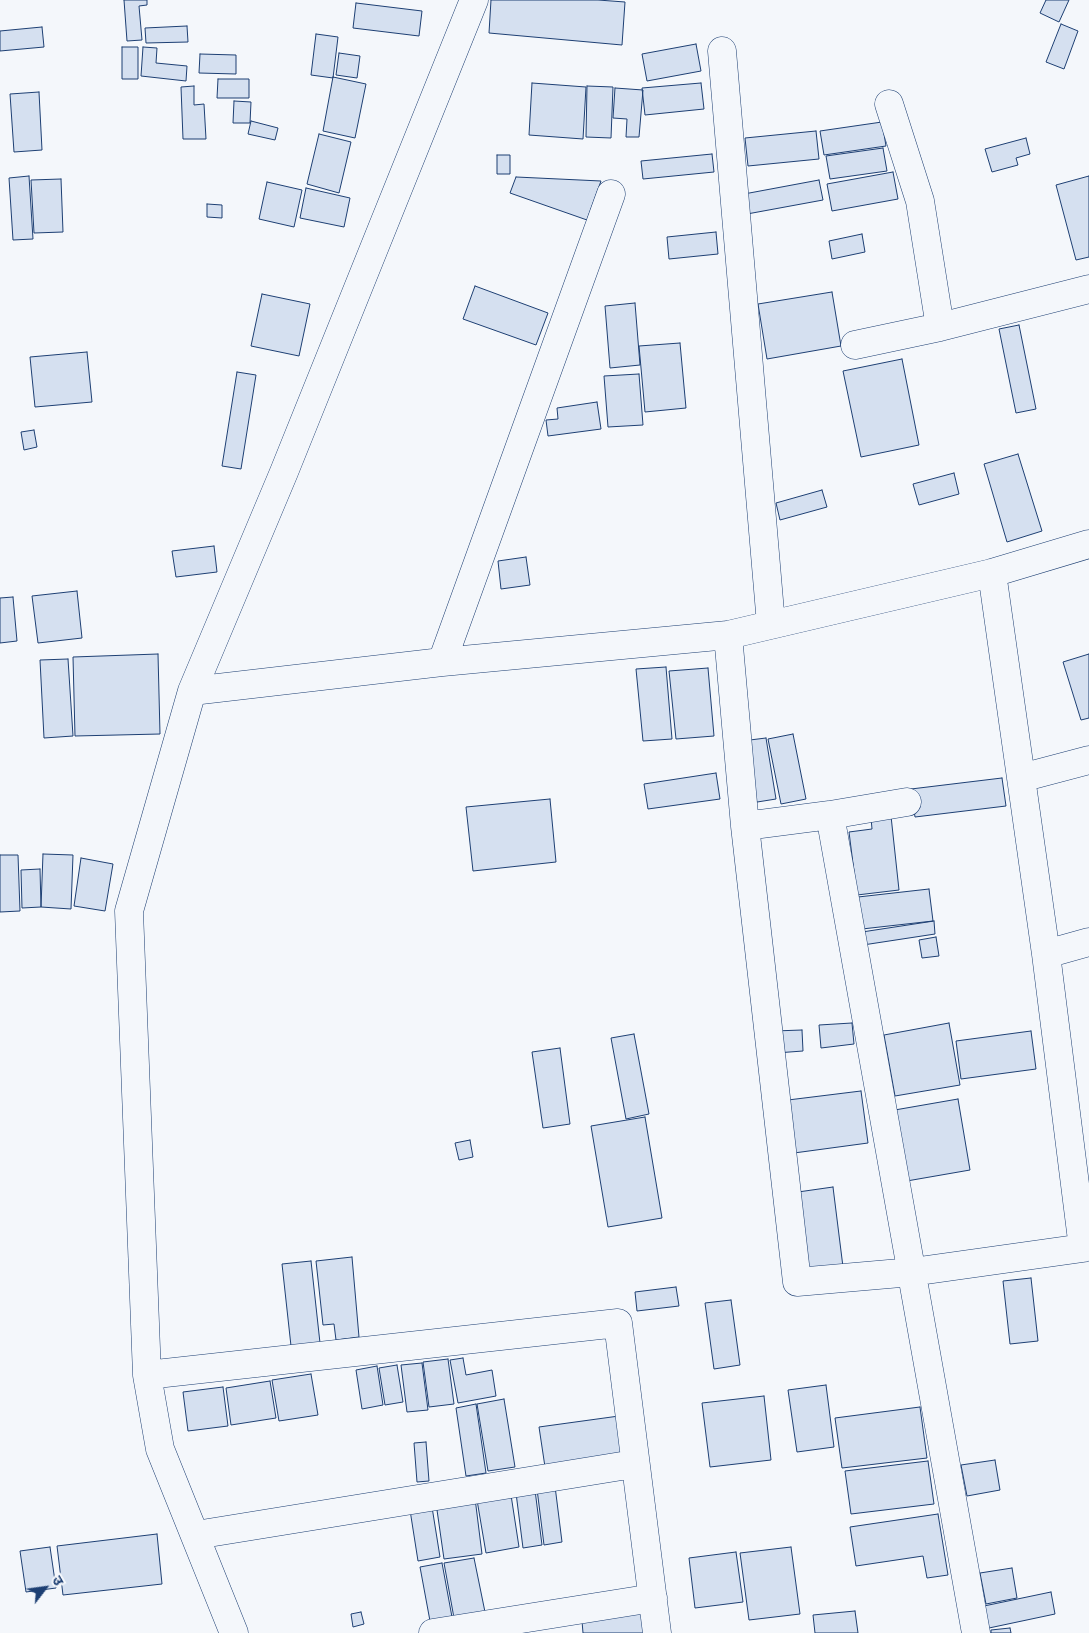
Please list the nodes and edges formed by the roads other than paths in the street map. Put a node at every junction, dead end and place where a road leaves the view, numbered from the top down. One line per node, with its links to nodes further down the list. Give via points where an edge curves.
1 (474, 0): 13 (street)
2 (722, 51): 10 (street)
3 (889, 104): 6 (street, via 920,201)
4 (612, 194): 12 (street)
5 (1089, 289): 6 (street)
6 (940, 327): 7 (street)
7 (855, 345)
8 (1089, 544): 9 (street)
9 (992, 573): 10 (street); 15 (street)
10 (771, 624): 11 (street)
11 (728, 635): 12 (street); 18 (street)
12 (442, 662): 13 (street)
13 (192, 691): 22 (street, via 129,911)
14 (1089, 760): 15 (street)
15 (1021, 778): 20 (street)
16 (907, 802): 17 (street)
17 (830, 815): 18 (street); 21 (street)
18 (745, 826): 21 (street, via 797,1282)
19 (1089, 942): 20 (street)
20 (1046, 954): 21 (street, via 1083,1248)
21 (912, 1272): 29 (street)
22 (146, 1375): 23 (street, via 618,1323); 24 (street, via 160,1449)
23 (634, 1464): 24 (street); 25 (street)
24 (196, 1535): 26 (street)
25 (653, 1598): 27 (street); 28 (street)
26 (234, 1633)
27 (433, 1633)
28 (658, 1633)
29 (976, 1633)

